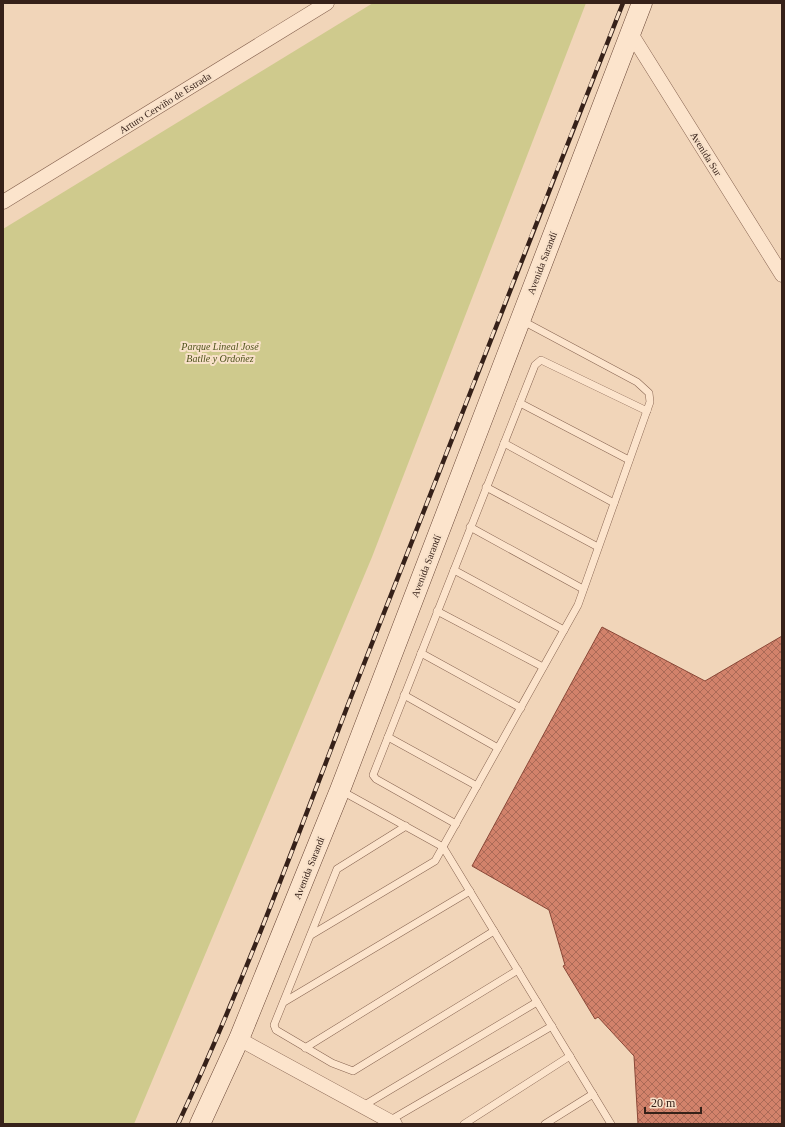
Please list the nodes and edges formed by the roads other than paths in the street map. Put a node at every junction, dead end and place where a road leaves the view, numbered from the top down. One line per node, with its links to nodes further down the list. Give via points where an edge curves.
1 (327, 3): 4 (street, Arturo Cerviño de Estrada)
2 (642, 3): 3 (street, Avenida Sarandí)
3 (630, 32): 5 (street, Avenida Sur); 6 (street, Avenida Sarandí)
4 (3, 202)
5 (782, 275)
6 (520, 320): 8 (lane, via 638,382 649,394); 26 (street, Avenida Sarandí)
7 (520, 403): 8 (lane, via 535,365 540,360); 9 (lane); 10 (lane)
8 (647, 411): 10 (lane)
9 (504, 442): 11 (lane); 12 (lane)
10 (629, 460): 12 (lane)
11 (486, 487): 13 (lane); 14 (lane)
12 (614, 503): 14 (lane)
13 (470, 527): 15 (lane); 16 (lane)
14 (598, 547): 16 (lane)
15 (454, 570): 17 (lane); 18 (lane)
16 (583, 589): 18 (lane, via 578,605)
17 (437, 612): 19 (lane); 20 (lane)
18 (564, 630): 20 (lane)
19 (421, 653): 21 (lane); 22 (lane)
20 (543, 667): 22 (lane)
21 (404, 695): 23 (lane); 24 (lane)
22 (520, 708): 24 (lane)
23 (388, 736): 25 (lane); 27 (lane, via 373,775 376,779)
24 (498, 748): 25 (lane)
25 (477, 786): 27 (lane)
26 (340, 790): 28 (lane); 37 (street, Avenida Sarandí)
27 (456, 824): 29 (lane)
28 (406, 826): 29 (lane); 32 (lane, via 337,869)
29 (443, 847): 30 (lane); 32 (lane, via 435,861)
30 (470, 891): 31 (lane); 34 (lane)
31 (494, 931): 33 (lane); 38 (lane)
32 (311, 934): 34 (lane)
33 (518, 970): 35 (lane); 38 (lane, via 353,1071 332,1063)
34 (283, 1002): 38 (lane, via 274,1025 276,1030)
35 (537, 1002): 36 (lane); 41 (lane)
36 (552, 1026): 39 (lane); 42 (lane)
37 (240, 1039): 41 (street); 43 (street, Avenida Sarandí)
38 (306, 1048)
39 (570, 1056): 40 (lane); 44 (lane)
40 (593, 1094): 45 (lane); 46 (lane)
41 (363, 1106): 42 (street)
42 (389, 1123)
43 (200, 1124)
44 (464, 1124)
45 (545, 1124)
46 (611, 1124)

